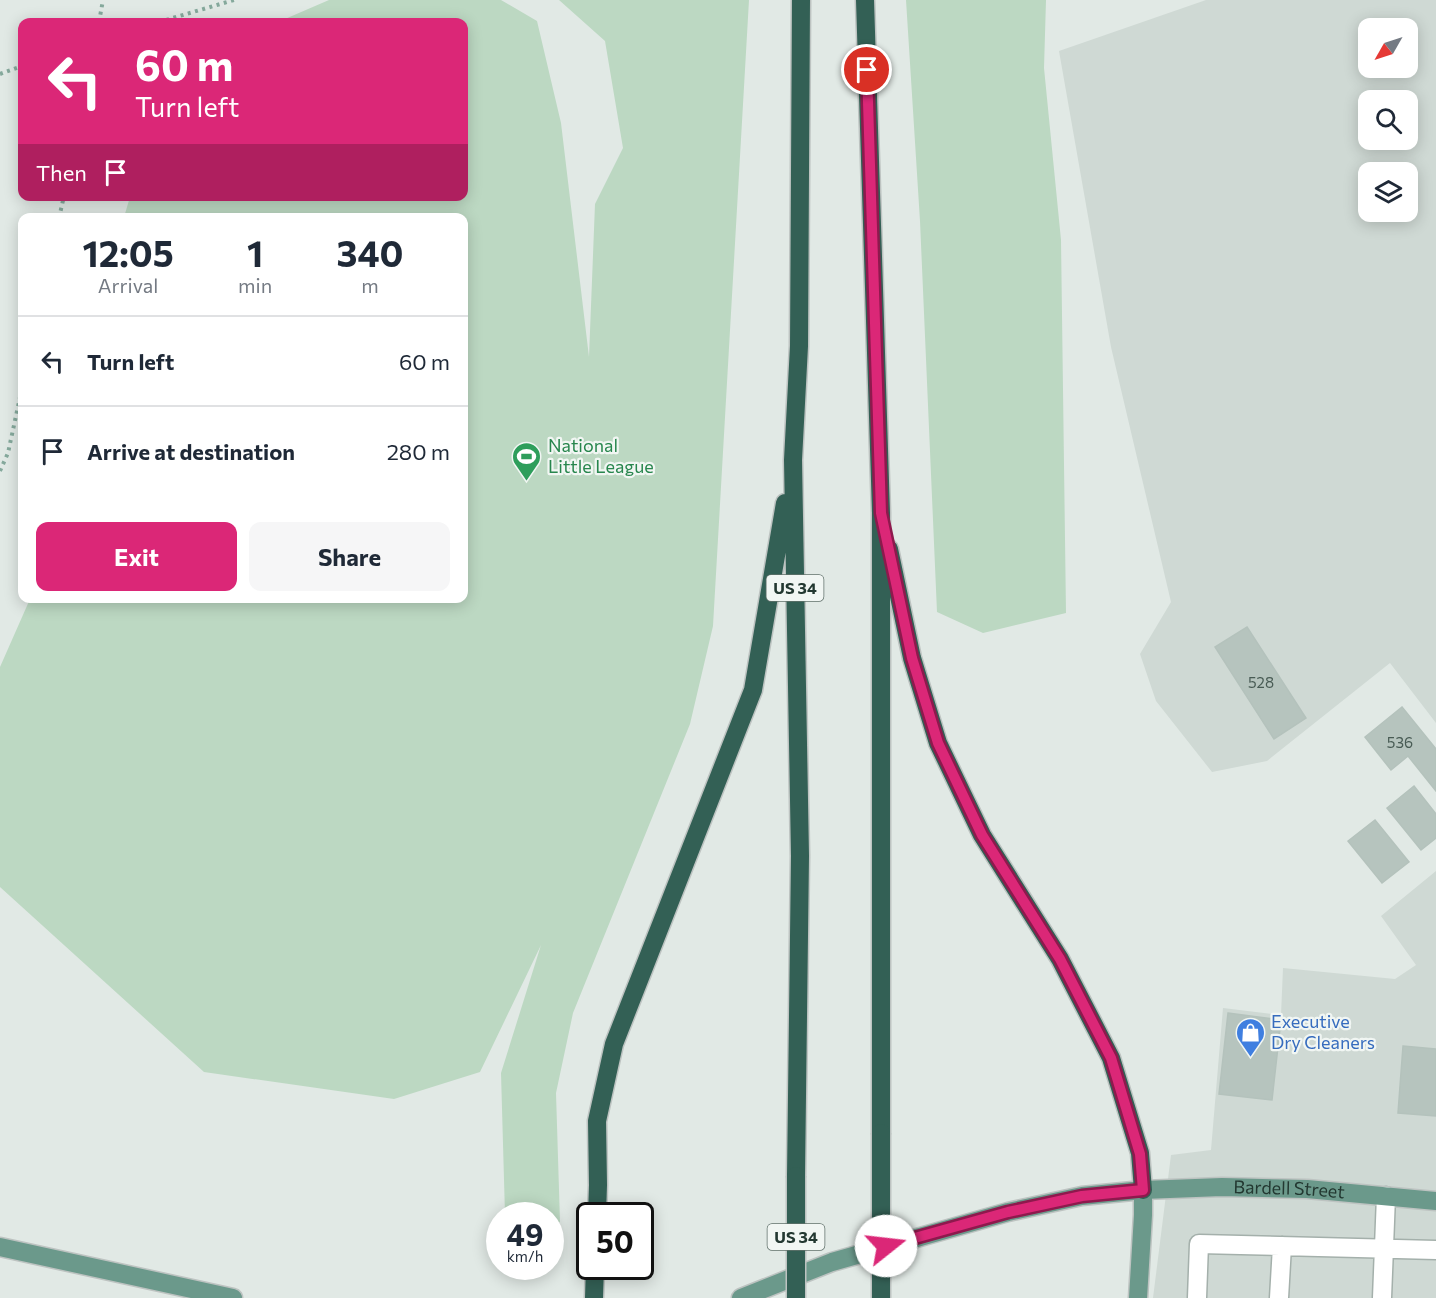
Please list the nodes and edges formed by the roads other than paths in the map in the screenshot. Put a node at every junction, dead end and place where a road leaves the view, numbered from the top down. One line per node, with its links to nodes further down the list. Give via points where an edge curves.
1 (801, 0): 3 (highway, US 34, via 799,346)
2 (865, 0): 4 (highway)
3 (793, 460): 8 (highway, via 753,690 614,1044 597,1121); 17 (highway, US 34, bridge, via 800,856)
4 (881, 513): 5 (highway, via 912,658 938,743 982,835 1060,959 1111,1058 1140,1154); 18 (highway, bridge)
5 (1143, 1190): 6 (main road, Bardell Street, via 1307,1189); 16 (main road, Bardell Street, via 1082,1196 1008,1212 832,1262); 19 (main road)
6 (1386, 1196): 7 (main road, Bardell Street); 11 (lane)
7 (1436, 1201)
8 (597, 1202)
9 (1282, 1246): 11 (lane); 20 (lane, via 1199,1244); 21 (lane)
10 (0, 1247): 14 (main road)
11 (1384, 1248): 12 (lane); 22 (lane)
12 (1436, 1250)
13 (595, 1280): 15 (highway)
14 (233, 1298)
15 (594, 1298)
16 (741, 1298)
17 (796, 1298)
18 (881, 1298)
19 (1138, 1298)
20 (1197, 1298)
21 (1279, 1298)
22 (1382, 1298)

